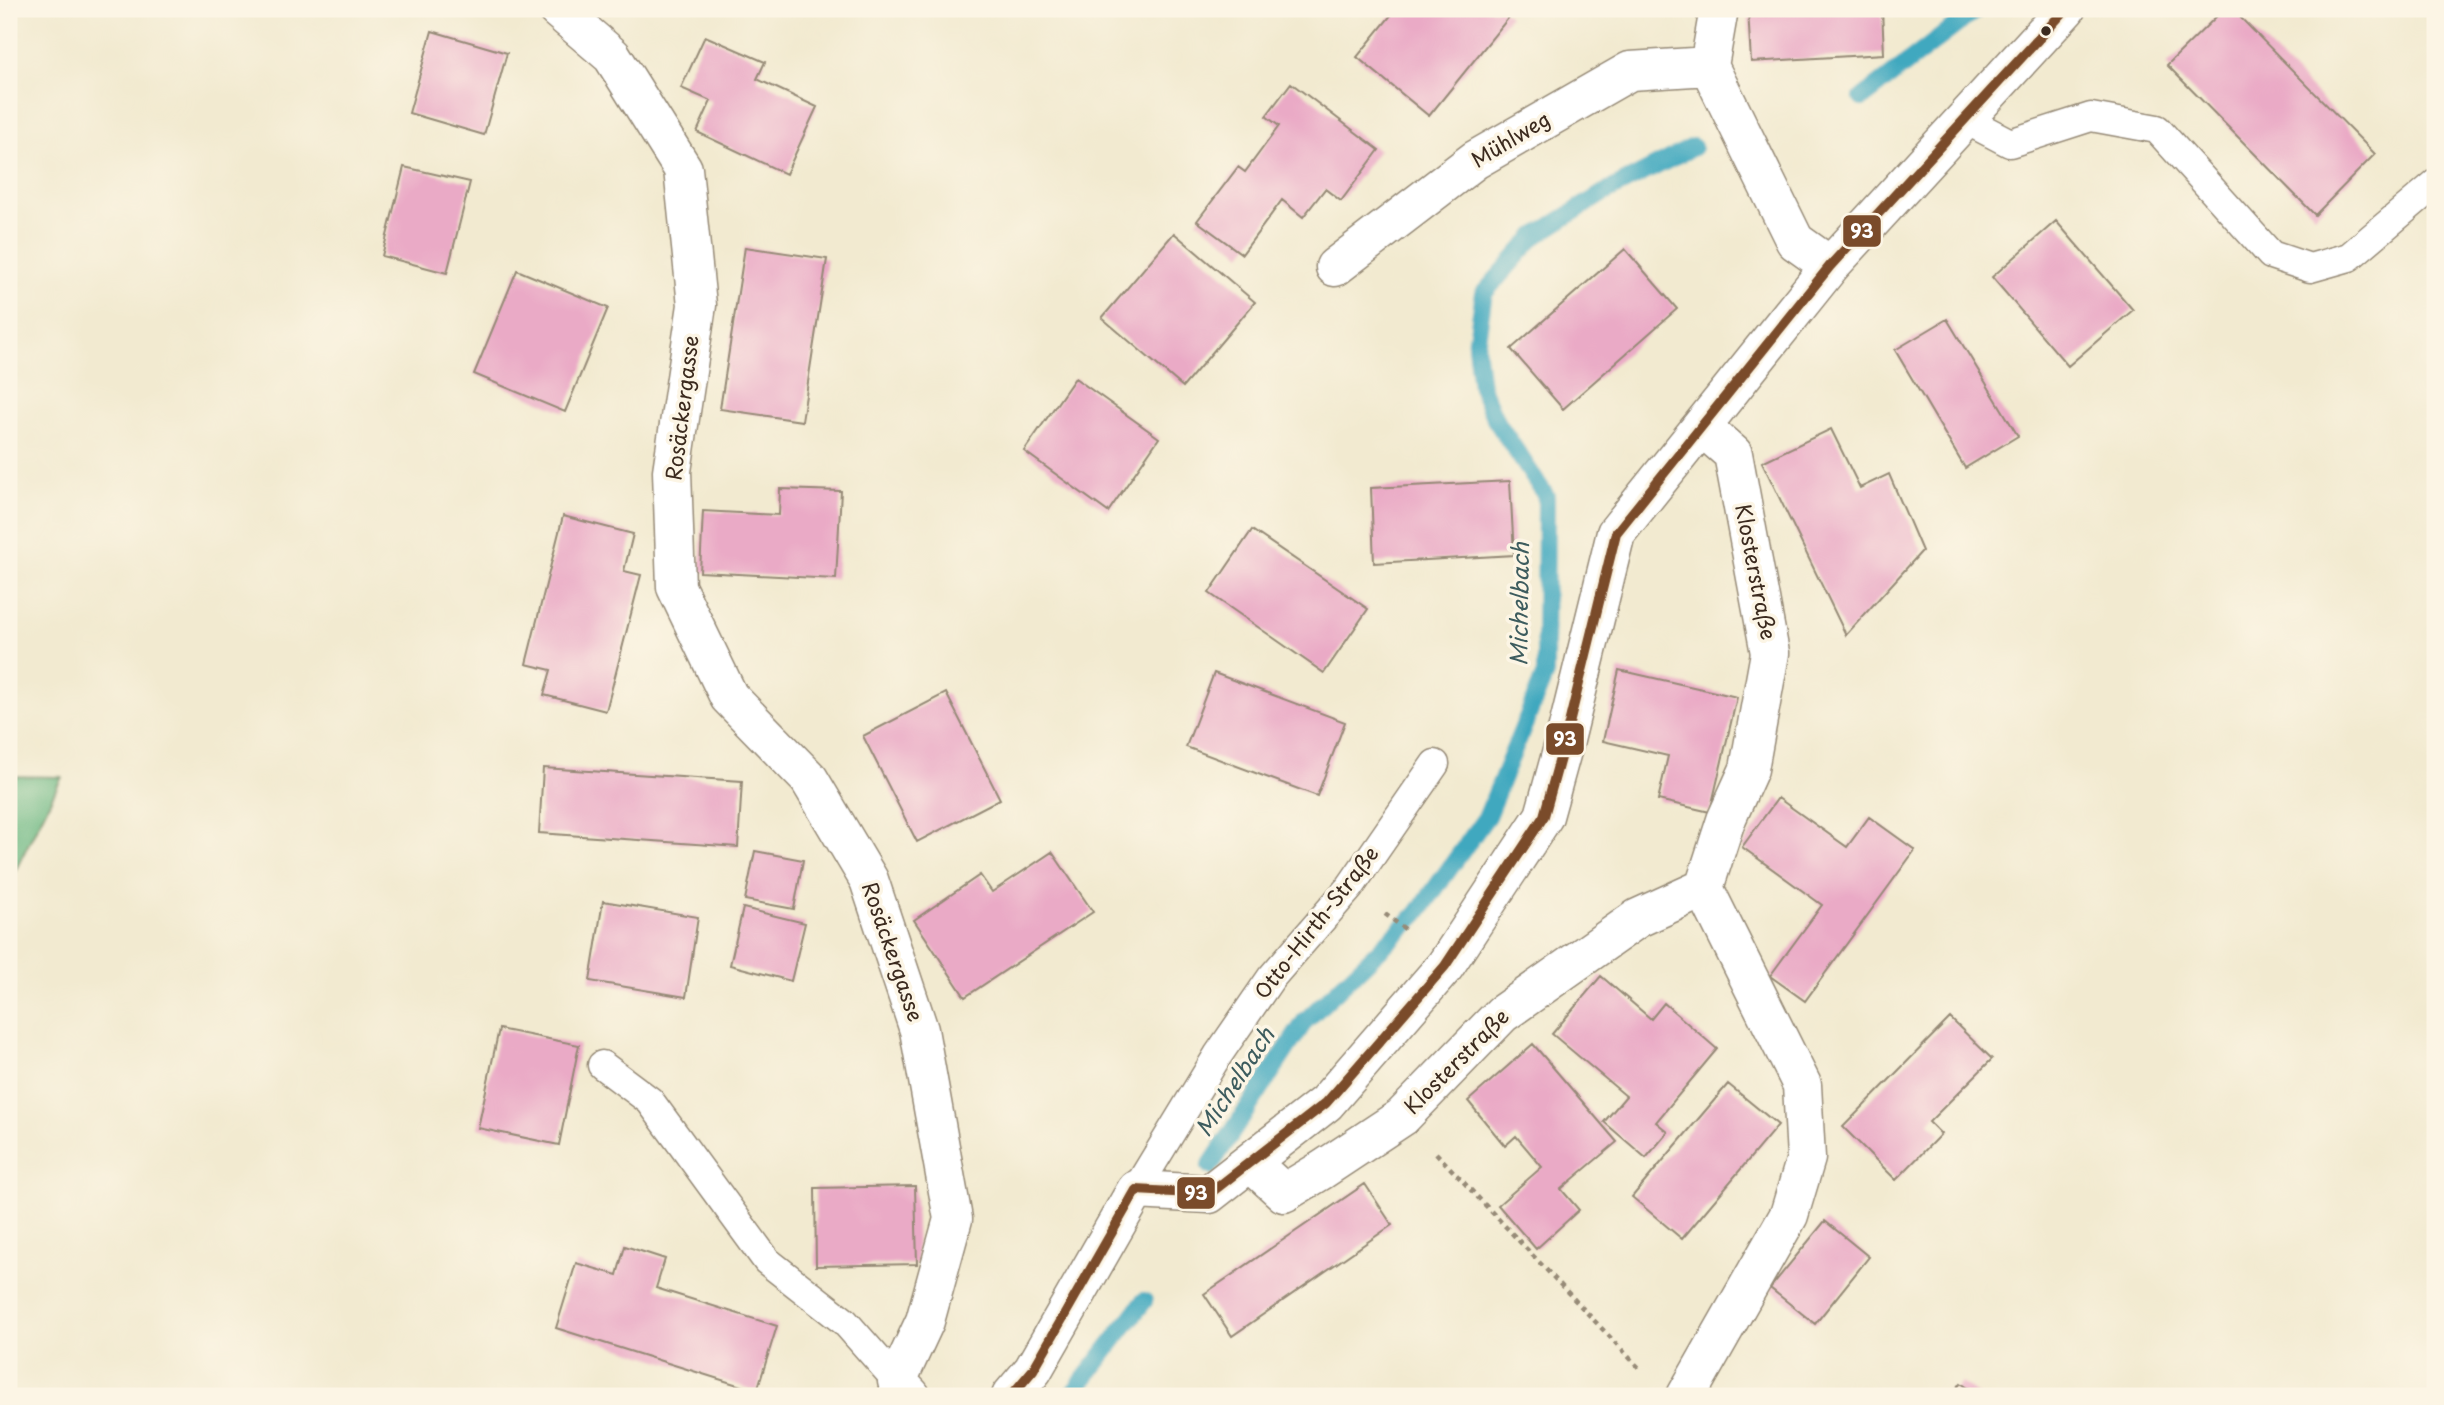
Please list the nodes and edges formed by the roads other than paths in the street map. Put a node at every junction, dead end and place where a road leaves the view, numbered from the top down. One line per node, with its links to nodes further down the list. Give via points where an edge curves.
1 (557, 9): 15 (street, Rosäckergasse, via 612,56 683,169 697,305 673,471 676,587 729,697 809,779 869,880 919,1030 953,1219)
2 (1719, 9): 4 (street)
3 (2066, 9): 5 (street)
4 (1709, 66): 7 (street, via 1795,241); 8 (street, Mühlweg, via 1630,71 1475,160)
5 (1966, 120): 6 (lane, via 2010,143 2091,117 2157,129 2271,255 2310,268 2349,257); 7 (street)
6 (2435, 184)
7 (1830, 266): 9 (street)
8 (1335, 267)
9 (1702, 427): 11 (street, Klosterstraße, via 1733,454 1770,653 1749,769); 13 (street, via 1616,533 1544,816 1445,966 1326,1103)
10 (1435, 764): 14 (lane, Otto-Hirth-Straße, via 1350,887 1270,978)
11 (1704, 888): 13 (street, Klosterstraße, via 1638,918 1502,1014 1402,1117 1322,1170 1284,1193); 17 (street, via 1802,1085 1806,1158 1789,1215)
12 (602, 1065): 15 (lane, via 650,1101 767,1261 845,1322)
13 (1251, 1163): 14 (street, via 1209,1194)
14 (1136, 1190): 16 (street, Otto-Hirth-Straße, via 1033,1370)
15 (904, 1389)
16 (1011, 1396)
17 (1686, 1396)

